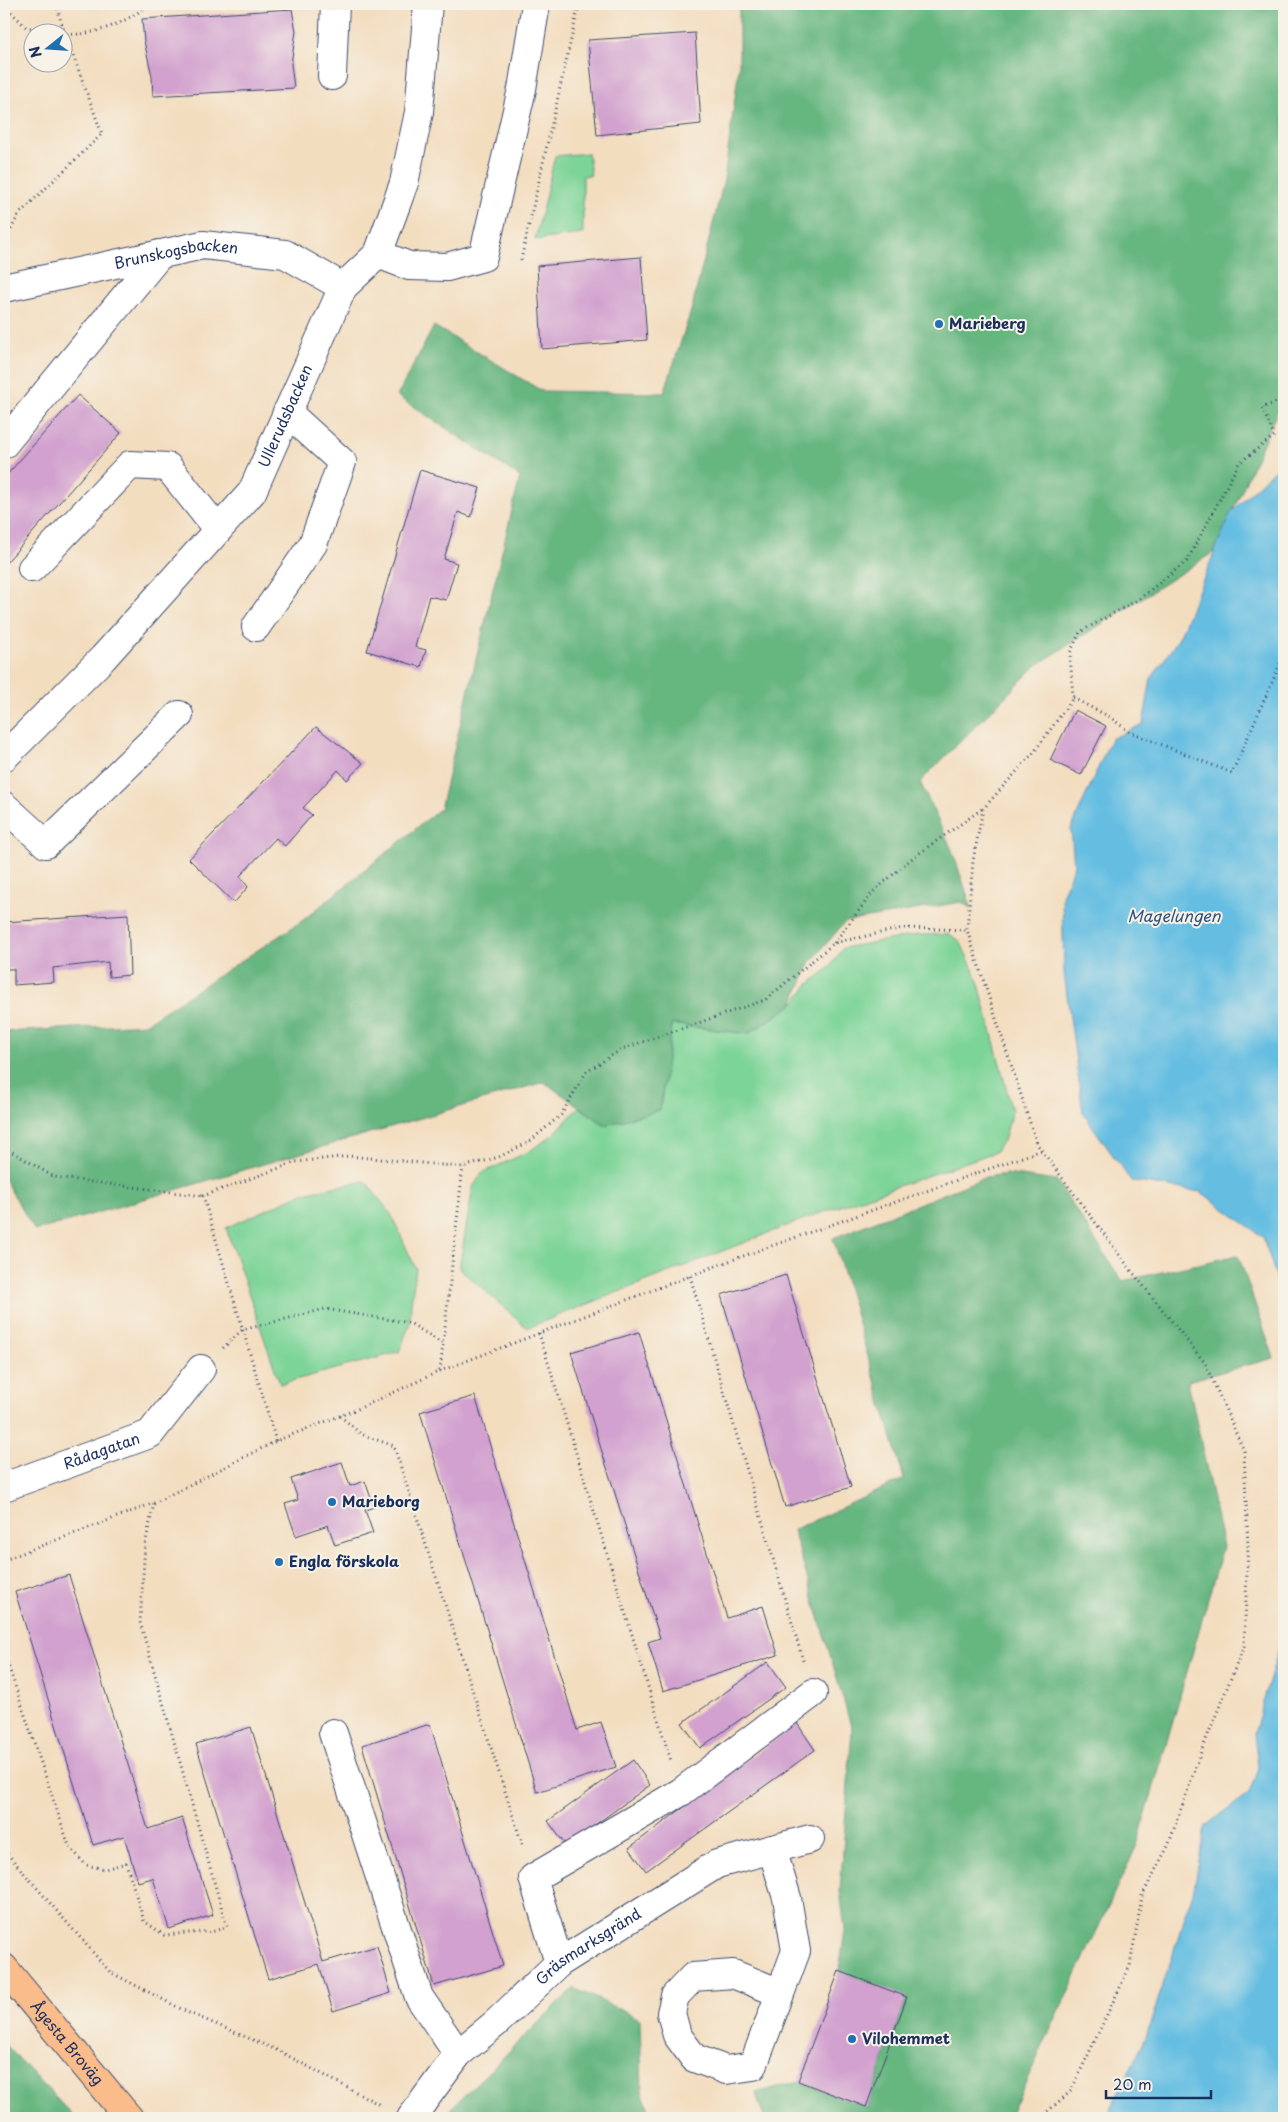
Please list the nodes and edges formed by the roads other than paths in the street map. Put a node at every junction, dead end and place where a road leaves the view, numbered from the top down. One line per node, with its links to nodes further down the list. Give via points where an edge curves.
1 (335, 4): 4 (street)
2 (428, 4): 6 (street, Ullerudsbacken, via 419,112 404,183)
3 (536, 4): 6 (street, via 522,89 483,257 447,267 409,266)
4 (332, 76)
5 (160, 254): 7 (street, Brunskogsbacken, via 203,245 285,254); 8 (street, Brunskogsbacken); 10 (street)
6 (378, 254): 7 (street, Ullerudsbacken)
7 (343, 287): 9 (street, Ullerudsbacken)
8 (4, 288)
9 (287, 412): 11 (street, Ullerudsbacken, via 252,492); 13 (street, via 342,462 313,544)
10 (4, 444)
11 (218, 530): 12 (street, via 168,467 130,465); 15 (street, Ullerudsbacken, via 103,658)
12 (32, 568)
13 (256, 627)
14 (179, 715): 16 (street, via 46,844)
15 (4, 757)
16 (4, 806)
17 (201, 1369): 18 (street, Rådagatan, via 150,1434)
18 (4, 1486)
19 (813, 1693): 23 (street, via 681,1792 533,1878)
20 (333, 1732): 26 (street, via 419,1997)
21 (810, 1839): 22 (street, Gräsmarksgränd)
22 (772, 1849): 23 (street, Gräsmarksgränd, via 717,1864); 25 (street, via 787,1898 796,1951)
23 (559, 1963): 26 (street, Gräsmarksgränd)
24 (4, 1968): 28 (main road, Ågesta Broväg)
25 (780, 1993)
26 (458, 2054): 27 (street, Gräsmarksgränd)
27 (401, 2114)
28 (129, 2118)

